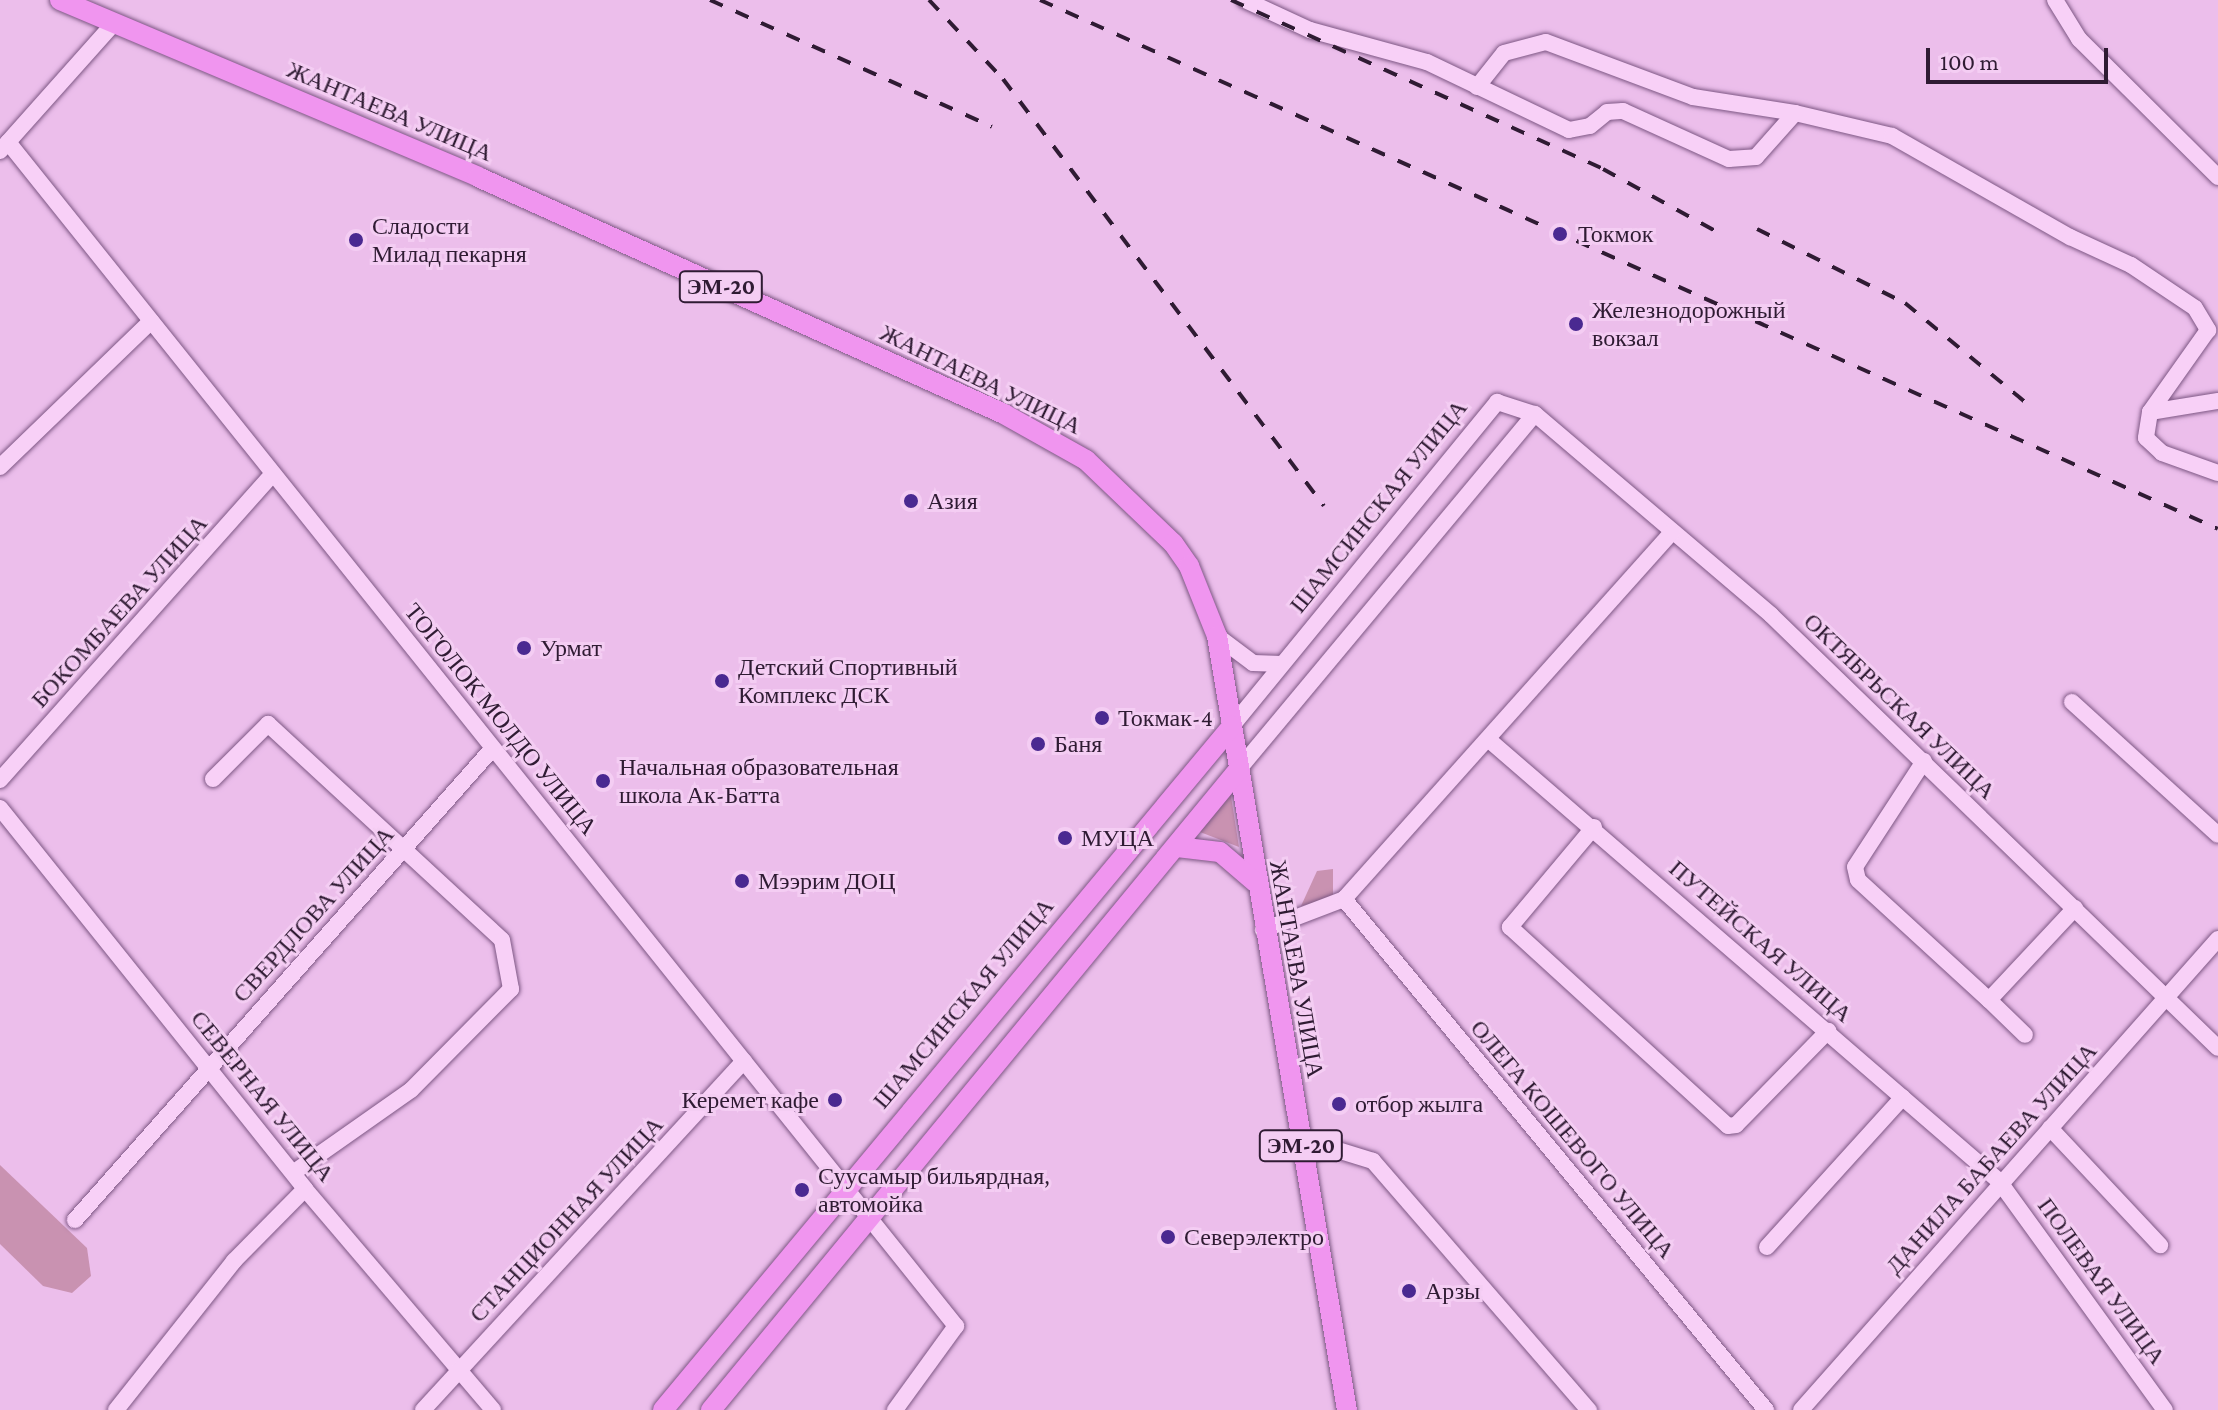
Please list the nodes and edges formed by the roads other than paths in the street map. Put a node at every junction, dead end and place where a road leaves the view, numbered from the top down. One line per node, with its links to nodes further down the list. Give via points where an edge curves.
1 (60, 0): 4 (main road, ЖАНТАЕВА УЛИЦА / ЭМ-20)
2 (1245, 0): 5 (street, via 1310,30 1427,62)
3 (2055, 0): 8 (street, via 2079,39)
4 (113, 24): 7 (street); 17 (main road, ЖАНТАЕВА УЛИЦА / ЭМ-20, via 478,177 1037,432 1086,460 1173,543 1189,566)
5 (1477, 87): 6 (street, via 1504,53 1546,42 1693,97); 6 (street, via 1569,130 1590,126 1607,112 1623,111 1729,159 1756,157)
6 (1795, 113): 11 (street, via 1892,136 2070,237 2131,265 2195,308 2208,330)
7 (4, 147): 9 (street, ТОГОЛОК МОЛДО УЛИЦА)
8 (2218, 177)
9 (151, 321): 13 (street); 15 (street, ТОГОЛОК МОЛДО УЛИЦА)
10 (2218, 401): 11 (street)
11 (2150, 412): 14 (street, via 2146,438 2162,453)
12 (1535, 414): 16 (street, ОКТЯБРЬСКАЯ УЛИЦА); 18 (street, ШАМСИНСКАЯ УЛИЦА, via 1497,402); 24 (street)
13 (0, 467)
14 (2218, 473)
15 (273, 474): 22 (street, ТОГОЛОК МОЛДО УЛИЦА); 26 (street, БОКОМБАЕВА УЛИЦА)
16 (1672, 532): 21 (street); 23 (street, ОКТЯБРЬСКАЯ УЛИЦА, via 1771,615)
17 (1217, 636): 18 (street, via 1253,663); 20 (main road, ЖАНТАЕВА УЛИЦА / ЭМ-20)
18 (1282, 664): 20 (street, ШАМСИНСКАЯ УЛИЦА)
19 (2072, 702): 29 (street)
20 (1232, 726): 24 (main road, ЖАНТАЕВА УЛИЦА / ЭМ-20); 49 (main road, ШАМСИНСКАЯ УЛИЦА)
21 (1489, 740): 28 (street, ПУТЕЙСКАЯ УЛИЦА); 33 (street)
22 (493, 748): 30 (street, СВЕРДЛОВА УЛИЦА); 42 (street, ТОГОЛОК МОЛДО УЛИЦА)
23 (1924, 761): 34 (street, ОКТЯБРЬСКАЯ УЛИЦА); 38 (street, via 1855,874)
24 (1239, 769): 31 (main road); 32 (main road, ЖАНТАЕВА УЛИЦА / ЭМ-20)
25 (213, 779): 30 (street, via 268,724)
26 (0, 780)
27 (0, 808): 43 (street, СЕВЕРНАЯ УЛИЦА)
28 (1594, 827): 39 (street, ПУТЕЙСКАЯ УЛИЦА); 39 (street, via 1510,927 1728,1126 1736,1125)
29 (2218, 835)
30 (406, 846): 43 (street, СВЕРДЛОВА УЛИЦА); 47 (street, via 502,940 511,989 411,1090)
31 (1177, 847): 32 (main road, via 1220,852); 51 (main road)
32 (1255, 882): 35 (main road, ЖАНТАЕВА УЛИЦА / ЭМ-20)
33 (1344, 899): 35 (street); 64 (street, ОЛЕГА КОШЕВОГО УЛИЦА)
34 (2075, 908): 37 (street, ОКТЯБРЬСКАЯ УЛИЦА); 38 (street)
35 (1263, 930): 46 (main road, ЖАНТАЕВА УЛИЦА / ЭМ-20)
36 (2218, 939): 37 (street, ДАНИЛА БАБАЕВА УЛИЦА)
37 (2167, 998): 41 (street, ОКТЯБРЬСКАЯ УЛИЦА); 45 (street, ДАНИЛА БАБАЕВА УЛИЦА)
38 (1989, 1000): 40 (street)
39 (1828, 1031): 44 (street, ПУТЕЙСКАЯ УЛИЦА)
40 (2025, 1035)
41 (2218, 1048)
42 (744, 1061): 49 (street, ТОГОЛОК МОЛДО УЛИЦА); 55 (street, СТАНЦИОННАЯ УЛИЦА)
43 (209, 1066): 47 (street, СЕВЕРНАЯ УЛИЦА); 52 (street, СВЕРДЛОВА УЛИЦА)
44 (1903, 1097): 48 (street, ПУТЕЙСКАЯ УЛИЦА); 54 (street)
45 (2050, 1128): 48 (street, ДАНИЛА БАБАЕВА УЛИЦА); 53 (street)
46 (1303, 1155): 62 (main road, ЖАНТАЕВА УЛИЦА / ЭМ-20); 63 (street, via 1331,1148 1373,1161)
47 (293, 1173): 50 (street, СЕВЕРНАЯ УЛИЦА)
48 (1999, 1181): 65 (street, ДАНИЛА БАБАЕВА УЛИЦА); 66 (street, ПОЛЕВАЯ УЛИЦА)
49 (846, 1188): 51 (street, ТОГОЛОК МОЛДО УЛИЦА); 59 (main road, ШАМСИНСКАЯ УЛИЦА)
50 (305, 1189): 55 (street, СЕВЕРНАЯ УЛИЦА); 56 (street, via 234,1261)
51 (869, 1217): 60 (main road); 61 (street, ТОГОЛОК МОЛДО УЛИЦА, via 956,1326)
52 (75, 1220)
53 (2160, 1245)
54 (1767, 1247)
55 (459, 1370): 57 (street, СТАНЦИОННАЯ УЛИЦА); 58 (street, СЕВЕРНАЯ УЛИЦА)
56 (116, 1410)
57 (423, 1410)
58 (493, 1410)
59 (663, 1410)
60 (711, 1410)
61 (895, 1410)
62 (1347, 1410)
63 (1589, 1410)
64 (1766, 1410)
65 (1801, 1410)
66 (2165, 1410)

